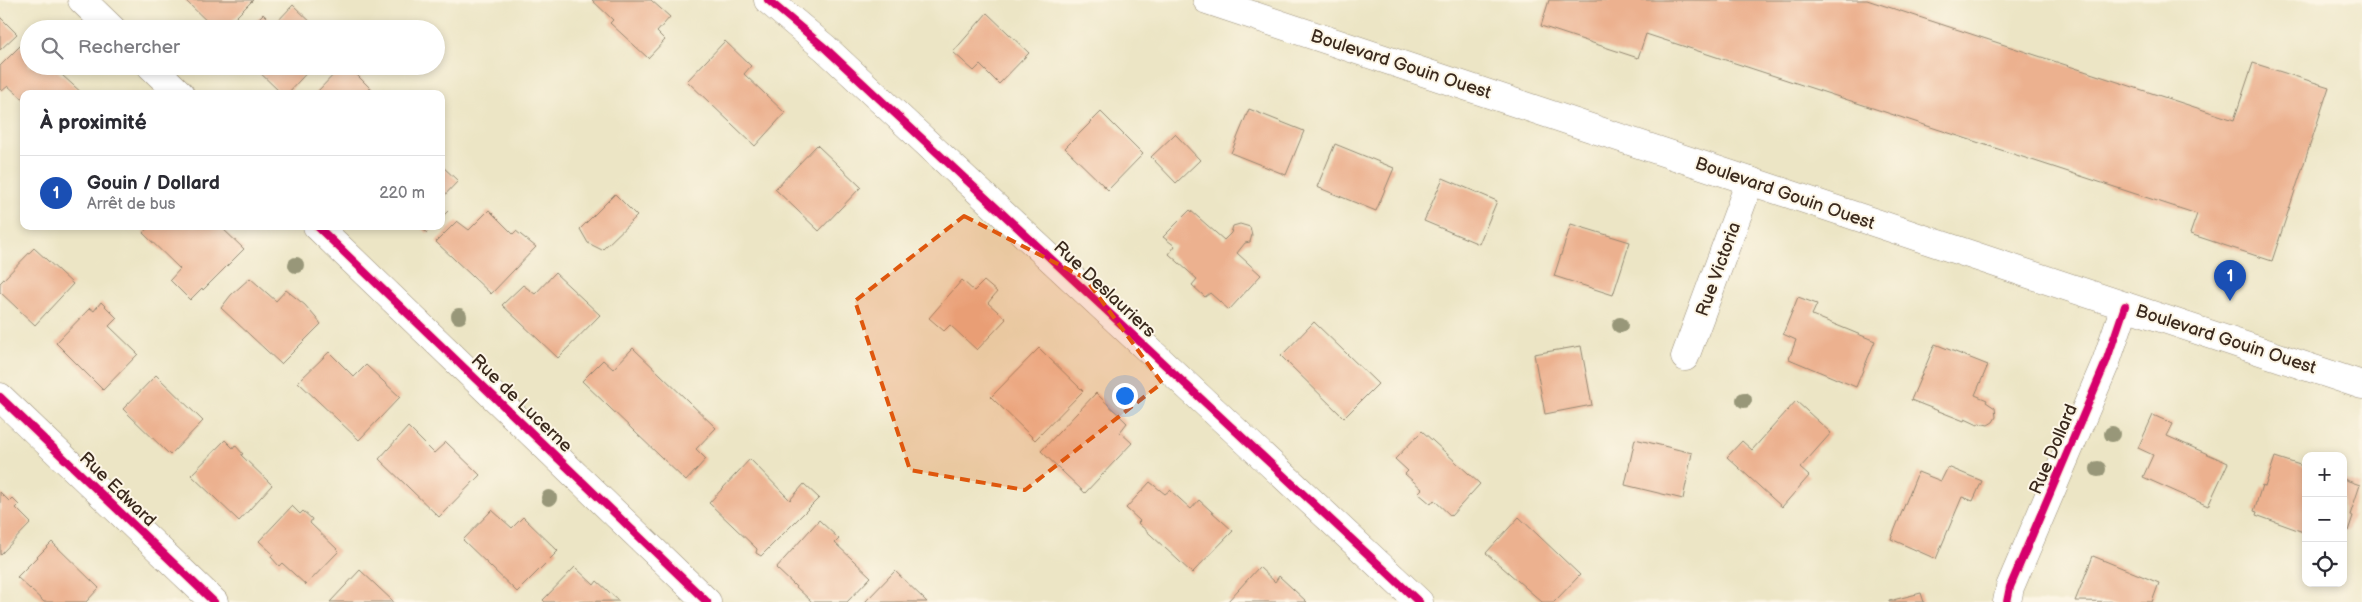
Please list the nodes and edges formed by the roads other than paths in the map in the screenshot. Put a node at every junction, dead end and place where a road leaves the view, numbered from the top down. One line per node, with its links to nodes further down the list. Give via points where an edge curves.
1 (82, 0): 5 (street)
2 (768, 0): 6 (street, Rue Deslauriers)
3 (788, 0): 6 (street, Rue Deslauriers)
4 (1208, 0): 9 (street, Boulevard Gouin Ouest)
5 (103, 20)
6 (825, 48): 17 (street, Rue Deslauriers)
7 (160, 75): 8 (street)
8 (176, 90)
9 (1750, 181): 11 (street, Boulevard Gouin Ouest); 12 (street, Rue Victoria)
10 (321, 230): 16 (street, Rue de Lucerne)
11 (2126, 306): 13 (street, Boulevard Gouin Ouest); 18 (street, Rue Dollard, via 2106,362 2010,587)
12 (1685, 357)
13 (2362, 385)
14 (0, 398): 15 (street, Rue Edward)
15 (214, 602)
16 (707, 602)
17 (1419, 602)
18 (2007, 602)

